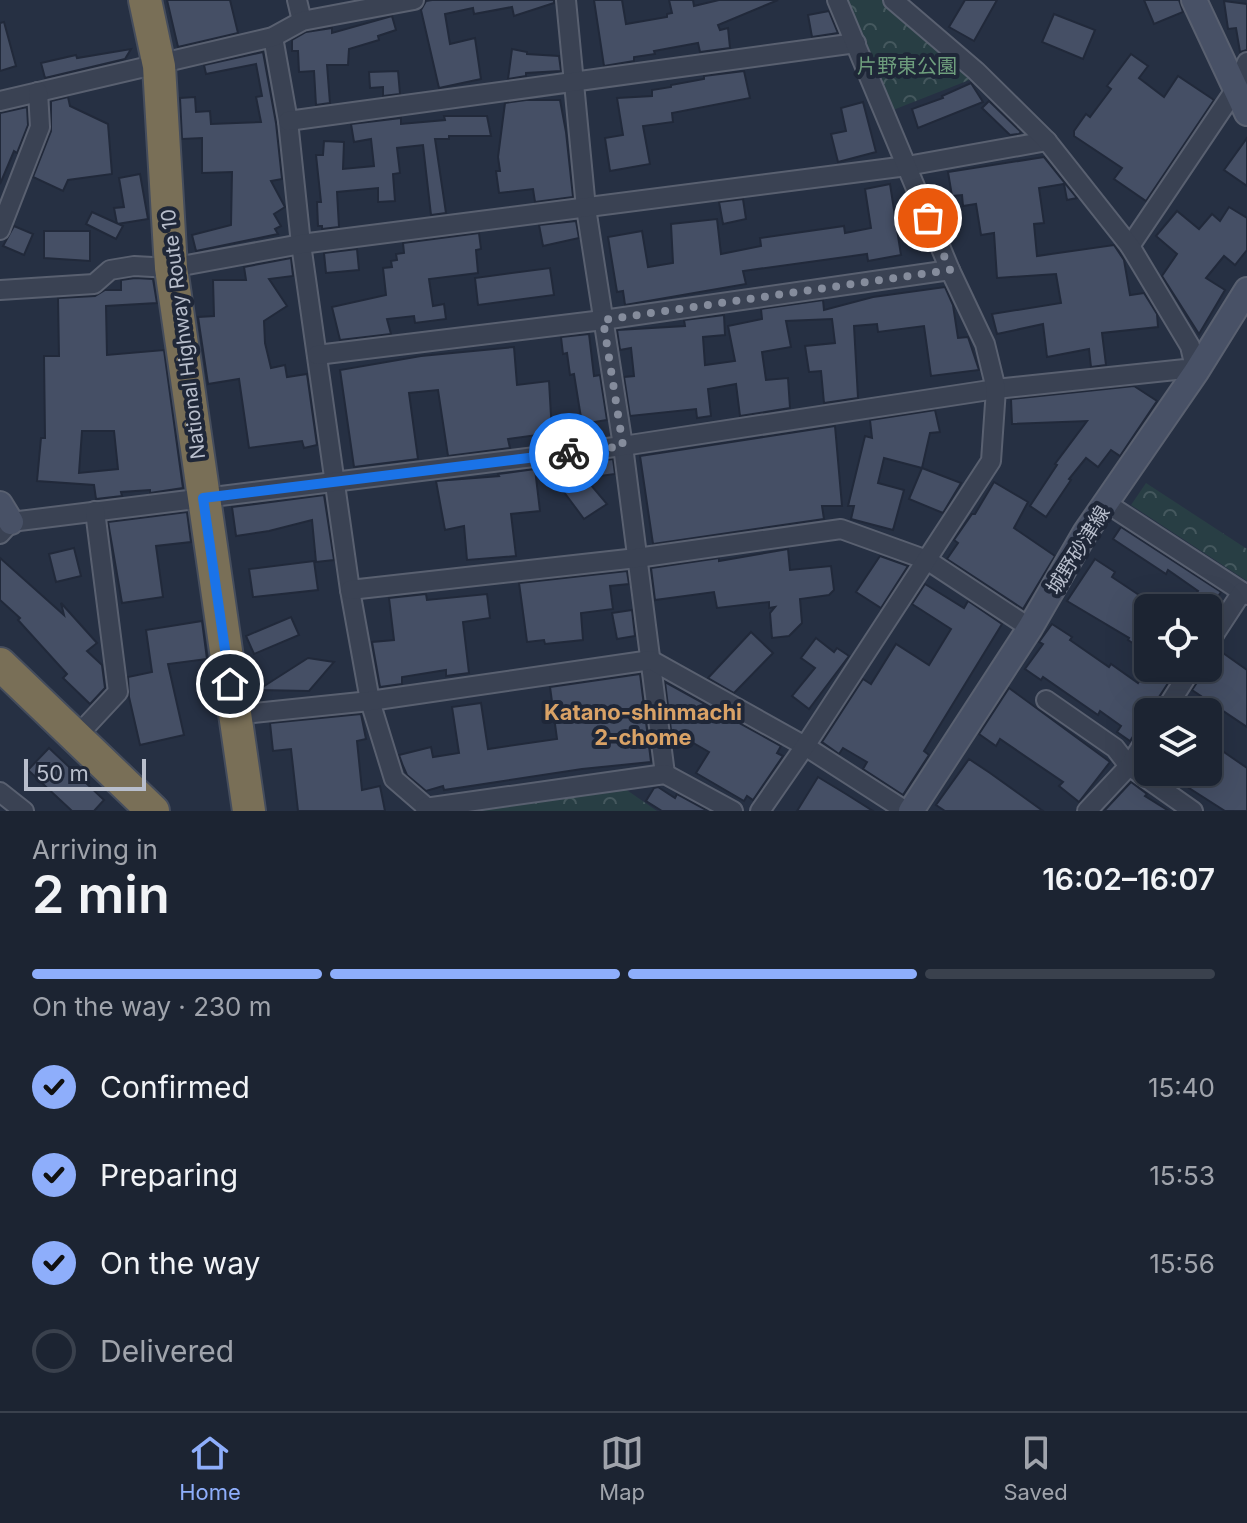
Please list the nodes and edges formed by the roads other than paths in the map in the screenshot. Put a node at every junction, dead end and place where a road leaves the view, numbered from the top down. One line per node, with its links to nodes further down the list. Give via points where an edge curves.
1 (145, 0): 12 (highway, National Highway Route 10)
2 (297, 0): 8 (street)
3 (414, 0): 8 (street)
4 (566, 0): 13 (street)
5 (837, 0): 10 (street)
6 (893, 0): 19 (street)
7 (1194, 0): 14 (main road)
8 (302, 21): 9 (street)
9 (273, 37): 12 (street); 18 (street)
10 (856, 43): 13 (street); 20 (street)
11 (1247, 62): 14 (street)
12 (159, 66): 15 (street); 25 (highway, National Highway Route 10)
13 (575, 84): 18 (street); 21 (street)
14 (1235, 90): 17 (main road); 24 (street)
15 (38, 92): 16 (street); 22 (street, via 40,127)
16 (0, 101)
17 (1247, 113)
18 (288, 121): 23 (street)
19 (1047, 141): 20 (street); 24 (street)
20 (907, 166): 21 (street); 26 (street)
21 (586, 208): 23 (street); 29 (street)
22 (0, 230)
23 (301, 244): 25 (street); 30 (street)
24 (1130, 246): 31 (street, via 1190,346)
25 (171, 268): 27 (street, via 134,266 110,270 94,284); 35 (highway, National Highway Route 10)
26 (950, 270): 29 (street); 32 (street, via 985,344)
27 (0, 290)
28 (1247, 290): 31 (main road, 城野砂津線)
29 (603, 320): 30 (street); 33 (street)
30 (317, 355): 34 (street)
31 (1196, 372): 32 (street); 36 (main road, 城野砂津線)
32 (996, 389): 33 (street); 40 (street, via 991,461)
33 (623, 446): 34 (street); 39 (street)
34 (336, 482): 35 (street); 41 (street)
35 (203, 498): 37 (street); 49 (highway, National Highway Route 10)
36 (1106, 503): 42 (street); 44 (main road, 城野砂津線)
37 (95, 511): 38 (street); 50 (street, via 118,692)
38 (4, 520)
39 (637, 558): 40 (street, via 841,529); 41 (street); 45 (street)
40 (927, 560): 44 (street); 51 (street)
41 (350, 590): 48 (street)
42 (1244, 594): 43 (street)
43 (1222, 625)
44 (1030, 628): 62 (main road, 城野砂津線)
45 (651, 660): 48 (street); 51 (street); 54 (street)
46 (0, 664): 50 (highway)
47 (1046, 700): 53 (street, via 1115,748)
48 (370, 701): 49 (street); 56 (street, via 394,779)
49 (235, 715): 59 (highway, National Highway Route 10)
50 (77, 736): 58 (highway)
51 (805, 746): 61 (street); 62 (street)
52 (1134, 758): 53 (street)
53 (1129, 766): 63 (street); 64 (street)
54 (665, 774): 56 (street); 60 (street)
55 (0, 792): 57 (street)
56 (426, 810)
57 (24, 811)
58 (153, 811)
59 (249, 811)
60 (733, 811)
61 (760, 811)
62 (908, 811)
63 (1087, 811)
64 (1193, 811)

